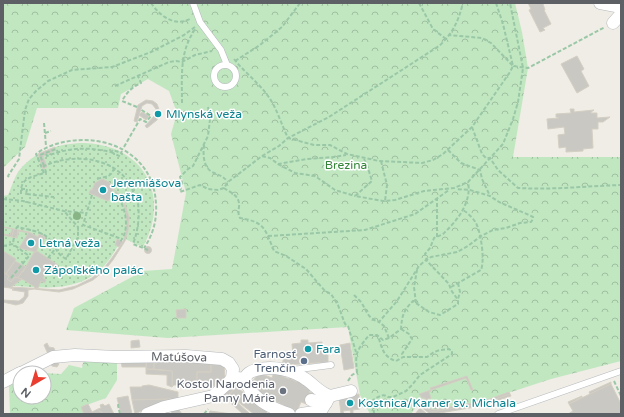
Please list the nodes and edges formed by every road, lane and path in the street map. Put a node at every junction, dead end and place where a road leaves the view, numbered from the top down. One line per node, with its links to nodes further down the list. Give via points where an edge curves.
1 (152, 3): 10 (path, via 164,18 173,21 186,20)
2 (193, 3): 10 (lane)
3 (300, 3): 30 (path, via 282,28 235,61 268,95)
4 (419, 3): 14 (path, via 434,29)
5 (463, 3): 13 (path, via 458,21)
6 (496, 3): 18 (path)
7 (510, 3): 19 (path)
8 (597, 4): 9 (street)
9 (621, 7)
10 (196, 15): 12 (lane)
11 (617, 19): 19 (path, via 528,68)
12 (200, 22): 15 (lane); 16 (path, via 190,36); 50 (path, via 184,35 151,52 112,67 72,70 48,80 36,90 25,110 19,159)
13 (449, 35): 14 (path); 18 (path, via 482,38 491,42)
14 (446, 39): 30 (path, via 367,94)
15 (221, 50): 16 (path, via 195,55); 17 (lane)
16 (182, 62): 20 (path, via 169,62); 22 (path)
17 (227, 66)
18 (513, 66): 19 (path); 27 (path)
19 (523, 68): 43 (path, via 518,102 511,125 503,144)
20 (138, 76): 21 (path); 23 (path, via 141,83 132,87 122,101)
21 (115, 86)
22 (182, 103)
23 (137, 107)
24 (208, 107): 31 (path, via 210,119 208,136)
25 (140, 109): 33 (path, via 151,116 146,122 140,118)
26 (44, 123): 29 (path)
27 (472, 127): 34 (path); 43 (path, via 482,154)
28 (51, 131): 29 (path)
29 (45, 133): 32 (path)
30 (288, 138): 39 (path, via 314,145 330,145); 40 (path)
31 (204, 144): 52 (path, via 203,154 208,169); 56 (path, via 193,166 180,177 180,192 200,185 208,189)
32 (46, 146)
33 (124, 147)
34 (448, 150): 44 (path, via 433,160 422,163); 48 (path, via 461,163)
35 (122, 151): 37 (path)
36 (58, 152): 37 (path, via 82,148); 38 (path, via 47,156); 46 (path, via 56,148 40,155)
37 (112, 152): 41 (path)
38 (46, 154)
39 (347, 154): 42 (path); 45 (path, via 334,158)
40 (262, 156): 45 (path); 52 (path)
41 (121, 157)
42 (364, 158): 44 (path); 62 (path, via 372,181)
43 (490, 158): 48 (path); 54 (path, via 498,170 518,188)
44 (381, 161): 68 (path, via 387,185)
45 (278, 164): 62 (path, via 295,173 315,176 335,190)
46 (44, 166): 47 (path, via 69,159 102,162); 49 (path)
47 (114, 167): 51 (path, via 112,174); 83 (path, via 128,180 137,197 139,225 134,244)
48 (480, 170): 53 (path); 63 (path)
49 (44, 173): 55 (path, via 25,180); 83 (path, via 36,154 59,143 91,140 113,145 129,153 140,162 148,174 156,199 152,234)
50 (9, 177)
51 (98, 179)
52 (228, 182): 56 (path)
53 (468, 182): 57 (path); 59 (path)
54 (621, 185)
55 (21, 188): 64 (path, via 27,189 26,194); 67 (path)
56 (224, 188): 76 (path, via 237,198 240,218 253,220 262,226)
57 (450, 189): 65 (path); 68 (path, via 424,191 396,200)
58 (455, 189): 59 (path)
59 (470, 190): 63 (path); 69 (path)
60 (115, 193): 79 (path, via 125,215 126,225)
61 (92, 195): 71 (path)
62 (355, 196): 68 (path)
63 (490, 196): 78 (path, via 533,219 531,222 493,230)
64 (54, 198)
65 (437, 198): 76 (path, via 415,214 365,230); 77 (path)
66 (3, 199): 67 (path)
67 (21, 200): 70 (path)
68 (385, 200)
69 (463, 210): 77 (path, via 444,234); 78 (path, via 476,224)
70 (64, 211): 71 (path); 73 (path)
71 (87, 213): 72 (path)
72 (83, 225): 73 (path); 79 (path)
73 (78, 227): 84 (path, via 78,237 66,259)
74 (16, 230): 84 (path, via 17,227 46,236)
75 (14, 236): 81 (path)
76 (268, 236): 99 (path, via 274,251 306,269 325,291 331,294 348,326)
77 (437, 237): 87 (path, via 425,254)
78 (480, 237): 87 (path, via 457,252); 90 (path, via 483,265 481,270)
79 (122, 239): 80 (path)
80 (119, 243)
81 (13, 244): 82 (path); 89 (path, via 28,256)
82 (3, 246)
83 (144, 248): 85 (path)
84 (55, 249): 86 (path)
85 (148, 250)
86 (48, 258)
87 (426, 260): 88 (path); 91 (path)
88 (417, 268): 94 (path, via 414,287); 95 (path, via 397,301)
89 (11, 278)
90 (458, 283): 91 (path); 93 (path)
91 (451, 288): 93 (path)
92 (354, 295): 95 (path, via 366,312)
93 (458, 300): 94 (path, via 458,304 440,315 429,312)
94 (416, 303): 96 (path, via 413,301 402,315)
95 (379, 322): 98 (path, via 384,326)
96 (401, 328): 98 (path); 100 (path, via 412,339 402,354)
97 (377, 335): 98 (path, via 383,340); 99 (path, via 369,336); 100 (path, via 389,359 396,361)
98 (389, 338)
99 (356, 353): 110 (path, via 357,372)
100 (403, 357): 119 (path, via 427,357 440,350 452,351 452,354 420,375 406,390 393,397 382,395 372,400)
101 (37, 365): 107 (street, Matúšova, via 53,357 75,355 222,358 233,369)
102 (331, 365): 103 (lane)
103 (285, 370): 108 (street, via 255,370 248,373); 112 (street, via 305,379)
104 (621, 371): 105 (lane)
105 (611, 375): 111 (path); 120 (lane)
106 (12, 377): 109 (street)
107 (232, 378): 108 (street); 116 (street, via 213,396 164,407)
108 (245, 379): 117 (street, via 247,387 254,395 273,409)
109 (3, 382)
110 (352, 386): 112 (street)
111 (621, 396)
112 (328, 399): 113 (street); 118 (street, via 321,411)
113 (311, 400)
114 (119, 404): 115 (path)
115 (120, 414)
116 (147, 414)
117 (289, 414)
118 (301, 414)
119 (374, 414)
120 (498, 414)

